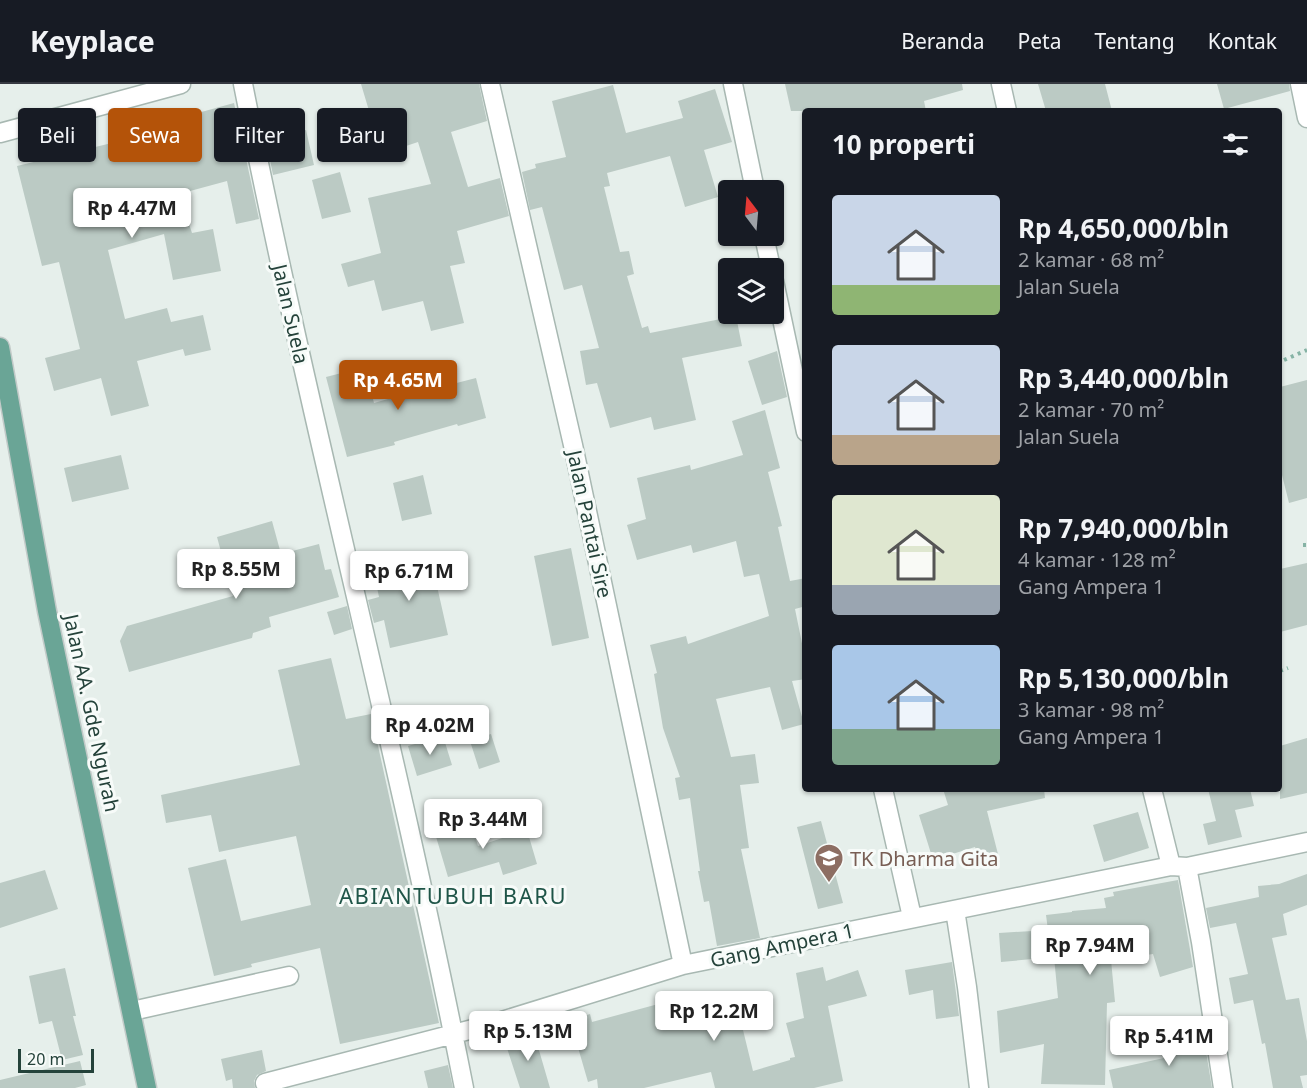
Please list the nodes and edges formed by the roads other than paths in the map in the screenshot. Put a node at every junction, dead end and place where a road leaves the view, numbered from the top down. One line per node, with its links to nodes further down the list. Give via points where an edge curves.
1 (181, 84): 9 (street)
2 (243, 84): 23 (street, Jalan Suela, via 268,213 416,854)
3 (490, 84): 20 (street, Jalan Pantai Sire, via 573,445)
4 (733, 84): 10 (street)
5 (1001, 84): 7 (street)
6 (1300, 84): 8 (street)
7 (1006, 108)
8 (1307, 118)
9 (0, 133)
10 (753, 180)
11 (783, 324): 13 (street)
12 (0, 347): 22 (main road, Jalan AA. Gde Ngurah, via 47,611)
13 (802, 413)
14 (884, 792): 19 (street)
15 (1153, 792): 17 (street)
16 (1307, 842): 17 (street, Gang Ampera 1)
17 (1178, 866): 18 (street, Gang Ampera 1); 28 (street, via 1201,942)
18 (955, 910): 19 (street, Gang Ampera 1); 27 (street)
19 (912, 917): 20 (street, Gang Ampera 1)
20 (683, 965): 23 (street, Gang Ampera 1)
21 (289, 976): 22 (street)
22 (132, 1011): 25 (main road, Jalan AA. Gde Ngurah)
23 (453, 1034): 24 (street, Gang Ampera 1); 26 (street, Jalan Suela)
24 (265, 1083)
25 (144, 1087)
26 (464, 1088)
27 (979, 1088)
28 (1223, 1088)

